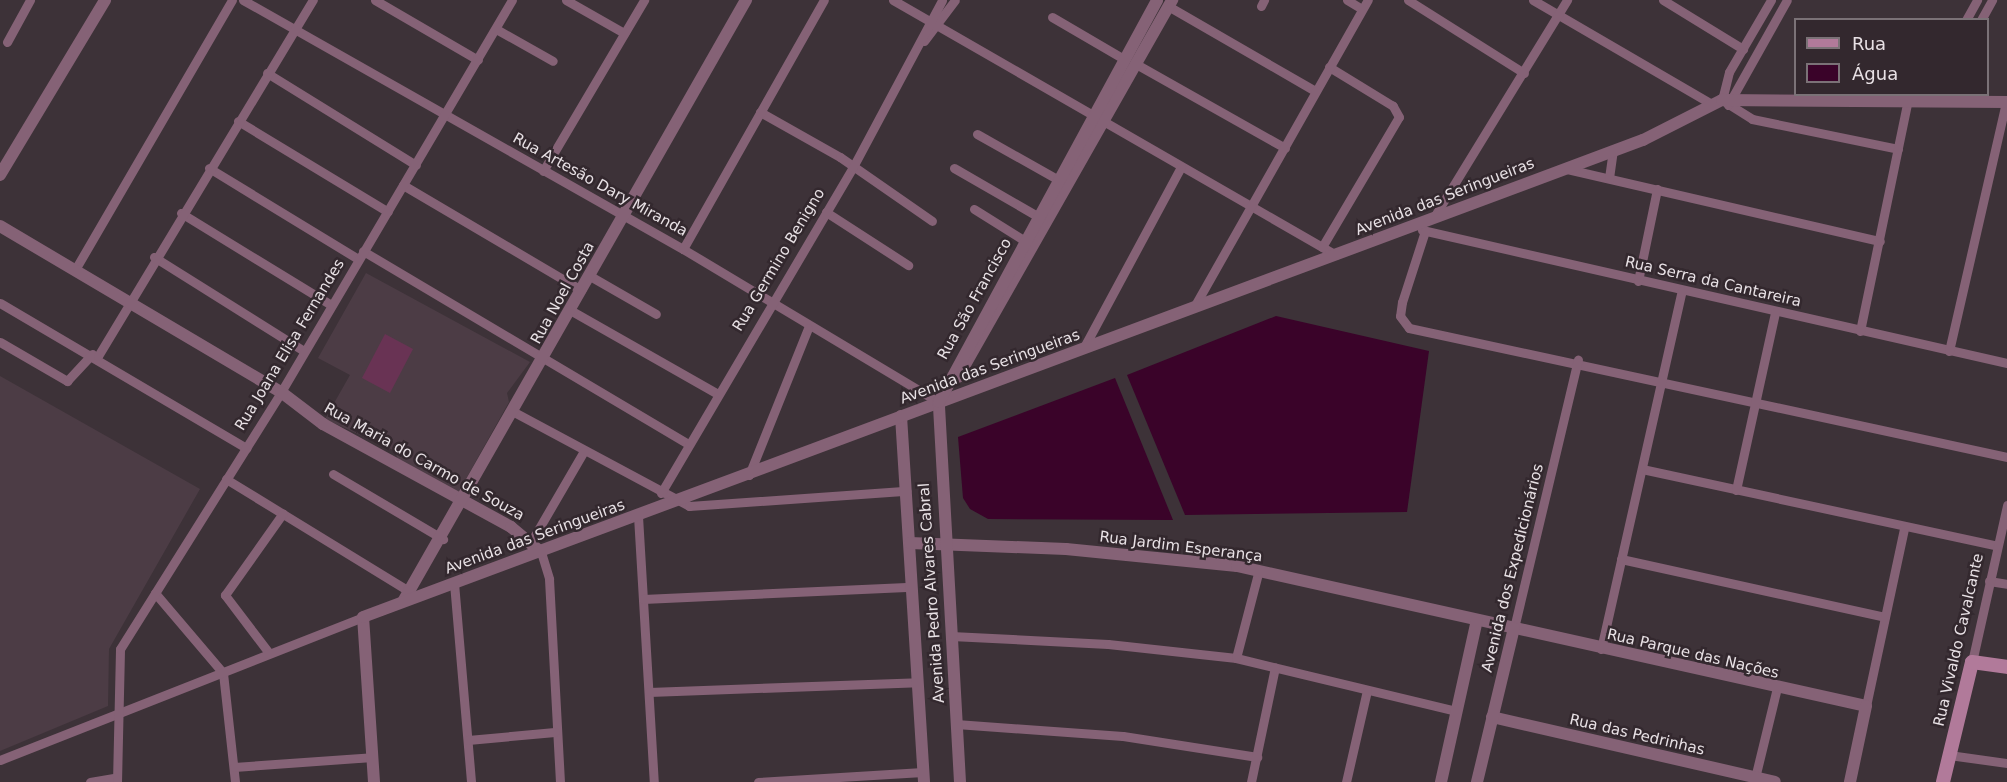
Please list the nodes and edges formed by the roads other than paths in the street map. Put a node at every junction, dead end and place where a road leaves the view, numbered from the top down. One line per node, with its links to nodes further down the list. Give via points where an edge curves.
1 (30, 0): 35 (street)
2 (105, 0): 65 (street)
3 (232, 0): 89 (street)
4 (243, 0): 32 (street, Rua Artesão Dary Miranda)
5 (313, 0): 32 (street)
6 (375, 0): 37 (street)
7 (510, 0): 33 (street, Rua Joana Elisa Fernandes)
8 (566, 0): 34 (street)
9 (644, 0): 34 (street)
10 (746, 0): 75 (street, Rua Noel Costa)
11 (824, 0): 49 (street)
12 (893, 0): 31 (street)
13 (942, 0): 31 (street, Rua Germino Benigno)
14 (955, 0): 31 (street, Rua Germino Benigno)
15 (1347, 0): 26 (street)
16 (1368, 0): 26 (street)
17 (1408, 0): 42 (street)
18 (1533, 0): 27 (street)
19 (1567, 0): 27 (street)
20 (1663, 0): 36 (street)
21 (1771, 0): 36 (street)
22 (1787, 0): 47 (street)
23 (1978, 0): 25 (street); 29 (street)
24 (1166, 2): 39 (street, Rua São Francisco); 43 (street, Rua São Francisco)
25 (1990, 2): 30 (street)
26 (1362, 9): 40 (street)
27 (1558, 14): 42 (street); 47 (street)
28 (1052, 17): 39 (street)
29 (1967, 18)
30 (1982, 18)
31 (935, 23): 51 (street); 59 (street, Rua Germino Benigno)
32 (295, 28): 41 (street); 50 (street, Rua Artesão Dary Miranda)
33 (496, 29): 37 (street, Rua Joana Elisa Fernandes); 38 (street)
34 (624, 33): 64 (street)
35 (7, 42)
36 (1743, 49): 47 (street)
37 (478, 60): 50 (street, Rua Joana Elisa Fernandes)
38 (553, 61)
39 (1130, 62): 51 (street, Rua São Francisco); 53 (street, Rua São Francisco); 55 (street)
40 (1329, 67): 43 (street); 83 (street, via 1398,111)
41 (267, 73): 52 (street); 58 (street)
42 (1524, 73): 77 (street)
43 (1315, 92): 55 (street)
44 (1923, 97): 45 (street); 46 (street)
45 (1938, 97): 48 (street)
46 (1908, 99): 47 (street); 56 (street)
47 (1723, 102): 56 (street, via 1752,119); 57 (street, Avenida das Seringueiras)
48 (2006, 102): 107 (street)
49 (760, 112): 59 (street); 84 (street)
50 (445, 114): 58 (street, Rua Joana Elisa Fernandes); 64 (street, Rua Artesão Dary Miranda)
51 (1093, 114): 53 (street); 67 (street, Rua São Francisco)
52 (238, 121): 61 (street); 72 (street)
53 (1104, 121): 60 (street); 115 (street, Rua São Francisco, via 1002,307)
54 (977, 134): 67 (street)
55 (1285, 148): 70 (street)
56 (1898, 149): 82 (street)
57 (1613, 151): 63 (street, Avenida das Seringueiras); 66 (street)
58 (416, 165): 68 (street, Rua Joana Elisa Fernandes)
59 (853, 167): 73 (street, Rua Germino Benigno); 78 (street)
60 (1182, 167): 70 (street); 105 (street)
61 (209, 168): 74 (street); 85 (street)
62 (954, 168): 76 (street)
63 (1563, 168): 66 (street); 77 (street, Avenida das Seringueiras)
64 (543, 171): 75 (street, Rua Artesão Dary Miranda)
65 (0, 175)
66 (1610, 178): 69 (street)
67 (1057, 179): 76 (street, Rua São Francisco)
68 (403, 185): 72 (street, Rua Joana Elisa Fernandes); 92 (street)
69 (1657, 189): 82 (street); 91 (street)
70 (1251, 206): 83 (street); 98 (street)
71 (974, 209): 81 (street)
72 (388, 212): 85 (street, Rua Joana Elisa Fernandes)
73 (826, 212): 88 (street); 96 (street, Rua Germino Benigno)
74 (181, 213): 87 (street); 97 (street)
75 (623, 216): 84 (street, Rua Artesão Dary Miranda); 90 (street, Rua Noel Costa)
76 (1037, 216): 81 (street, Rua São Francisco)
77 (1434, 217): 80 (street, Avenida das Seringueiras)
78 (932, 221)
79 (0, 226): 89 (street, Rua Maria do Carmo de Souza)
80 (1420, 229): 86 (street, Avenida das Seringueiras); 91 (street, Rua Serra da Cantareira); 110 (street, via 1401,320 1409,328)
81 (1025, 241): 115 (street, Rua São Francisco)
82 (1880, 241): 103 (street)
83 (1322, 246): 86 (street)
84 (683, 249): 96 (street, Rua Artesão Dary Miranda)
85 (361, 255): 97 (street, Rua Joana Elisa Fernandes); 109 (street)
86 (1336, 255): 98 (street, Avenida das Seringueiras)
87 (154, 257): 94 (street); 106 (street)
88 (908, 265)
89 (76, 268): 94 (street, Rua Maria do Carmo de Souza)
90 (590, 276): 92 (street, Rua Noel Costa); 101 (street)
91 (1638, 280): 93 (street, Rua Serra da Cantareira)
92 (581, 290): 99 (street, Rua Noel Costa)
93 (1682, 291): 100 (street, Rua Serra da Cantareira); 112 (street)
94 (129, 300): 108 (street); 113 (street, Rua Maria do Carmo de Souza)
95 (0, 303): 108 (street)
96 (771, 304): 102 (street, Rua Artesão Dary Miranda); 114 (street, Rua Germino Benigno)
97 (331, 305): 106 (street, Rua Joana Elisa Fernandes)
98 (1194, 307): 105 (street, Avenida das Seringueiras)
99 (570, 310): 109 (street, Rua Noel Costa); 114 (street)
100 (1775, 312): 103 (street, Rua Serra da Cantareira); 116 (street)
101 (656, 314)
102 (808, 328): 115 (street, Rua Artesão Dary Miranda); 125 (street)
103 (1860, 331): 107 (street, Rua Serra da Cantareira)
104 (0, 342): 108 (street, via 67,381)
105 (1083, 349): 115 (street, Avenida das Seringueiras)
106 (304, 351): 113 (street, Rua Joana Elisa Fernandes)
107 (1949, 351): 111 (street, Rua Serra da Cantareira)
108 (95, 355): 120 (street)
109 (543, 359): 117 (street, Rua Noel Costa); 119 (street)
110 (1578, 360): 112 (street); 154 (street, Avenida dos Expedicionários)
111 (2007, 363)
112 (1662, 379): 116 (street); 123 (street)
113 (280, 392): 120 (street, Rua Joana Elisa Fernandes); 131 (street, Rua Maria do Carmo de Souza, via 323,424)
114 (716, 393): 119 (street, Rua Germino Benigno)
115 (939, 402): 118 (street, Avenida das Seringueiras); 139 (street, Avenida Pedro Alvares Cabral)
116 (1755, 402): 122 (street); 127 (street)
117 (514, 412): 121 (street); 131 (street, Rua Noel Costa)
118 (901, 416): 125 (street, Avenida das Seringueiras); 128 (street, Avenida Pedro Alvares Cabral)
119 (688, 444): 129 (street, Rua Germino Benigno)
120 (246, 448): 126 (street, Rua Joana Elisa Fernandes)
121 (584, 451): 129 (street); 137 (street)
122 (2007, 457)
123 (1642, 469): 127 (street); 142 (street)
124 (333, 474): 136 (street)
125 (749, 475): 130 (street, Avenida das Seringueiras)
126 (226, 479): 133 (street); 148 (street, Rua Joana Elisa Fernandes)
127 (1736, 490): 135 (street)
128 (906, 491): 130 (street, via 718,506); 138 (street, Avenida Pedro Alvares Cabral)
129 (661, 493): 130 (street)
130 (678, 502): 134 (street, Avenida das Seringueiras)
131 (463, 503): 136 (street, Rua Noel Costa); 137 (street, Rua Maria do Carmo de Souza)
132 (2007, 505): 140 (street, Rua Vivaldo Cavalcante)
133 (283, 513): 149 (street); 157 (street, via 225,595)
134 (638, 516): 141 (street, Avenida das Seringueiras); 150 (street)
135 (1904, 528): 140 (street); 152 (street)
136 (443, 539): 149 (street, Rua Noel Costa)
137 (531, 542): 141 (street, Rua Maria do Carmo de Souza)
138 (910, 543): 139 (street, Rua Jardim Esperança); 147 (street, Avenida Pedro Alvares Cabral)
139 (944, 543): 143 (street, Rua Jardim Esperança, via 1153,556); 155 (street, Avenida Pedro Alvares Cabral)
140 (1997, 546): 144 (street, Rua Vivaldo Cavalcante)
141 (541, 552): 145 (street, Avenida das Seringueiras); 172 (street, Rua Maria do Carmo de Souza, via 549,579)
142 (1621, 559): 152 (street); 156 (street)
143 (1259, 570): 153 (street, Rua Jardim Esperança); 158 (street)
144 (1989, 581): 146 (street); 159 (street, Rua Vivaldo Cavalcante)
145 (454, 583): 149 (street, Avenida das Seringueiras); 173 (street)
146 (2007, 584)
147 (912, 587): 150 (street); 163 (street, Avenida Pedro Alvares Cabral)
148 (155, 593): 162 (street); 168 (street, Rua Joana Elisa Fernandes, via 120,649)
149 (407, 596): 151 (street, Avenida das Seringueiras)
150 (643, 598): 166 (street)
151 (363, 617): 157 (street, Avenida das Seringueiras); 175 (street)
152 (1885, 617): 167 (street)
153 (1477, 620): 154 (street, Rua Jardim Esperança); 169 (street, Avenida dos Expedicionários)
154 (1514, 628): 156 (street, Rua Parque das Nações); 170 (street, Avenida dos Expedicionários)
155 (951, 636): 158 (street, via 1108,644); 171 (street, Avenida Pedro Alvares Cabral)
156 (1601, 649): 164 (street, Rua Parque das Nações)
157 (269, 653): 162 (street, Avenida das Seringueiras)
158 (1236, 658): 160 (street)
159 (1972, 662): 161 (main road); 174 (main road, Rua Vivaldo Cavalcante)
160 (1275, 667): 165 (street); 176 (street)
161 (2007, 667)
162 (223, 673): 168 (street, Avenida das Seringueiras); 179 (street)
163 (918, 682): 166 (street); 180 (street, Avenida Pedro Alvares Cabral)
164 (1777, 688): 167 (street, Rua Parque das Nações); 183 (street)
165 (1367, 690): 169 (street); 193 (street)
166 (649, 692): 189 (street)
167 (1866, 706): 197 (street)
168 (117, 711): 177 (street, Avenida das Seringueiras); 181 (street)
169 (1456, 711): 194 (street, Avenida dos Expedicionários)
170 (1492, 717): 183 (street, Rua das Pedrinhas); 195 (street, Avenida dos Expedicionários)
171 (956, 724): 176 (street, via 1134,737); 191 (street, Avenida Pedro Alvares Cabral)
172 (555, 732): 173 (street); 188 (street, Rua Maria do Carmo de Souza)
173 (468, 740): 187 (street)
174 (1949, 755): 178 (street); 198 (main road, Rua Vivaldo Cavalcante)
175 (372, 757): 179 (street); 186 (street)
176 (1257, 758): 192 (street)
177 (0, 760)
178 (2007, 763)
179 (234, 767): 185 (street)
180 (923, 777): 182 (street)
181 (117, 779): 184 (street)
182 (829, 780): 190 (street)
183 (1754, 780): 196 (street, Rua das Pedrinhas)
184 (90, 782)
185 (236, 782)
186 (374, 782)
187 (471, 782)
188 (560, 782)
189 (654, 782)
190 (758, 782)
191 (960, 782)
192 (1251, 782)
193 (1346, 782)
194 (1441, 782)
195 (1477, 782)
196 (1775, 782)
197 (1850, 782)
198 (1943, 782)

